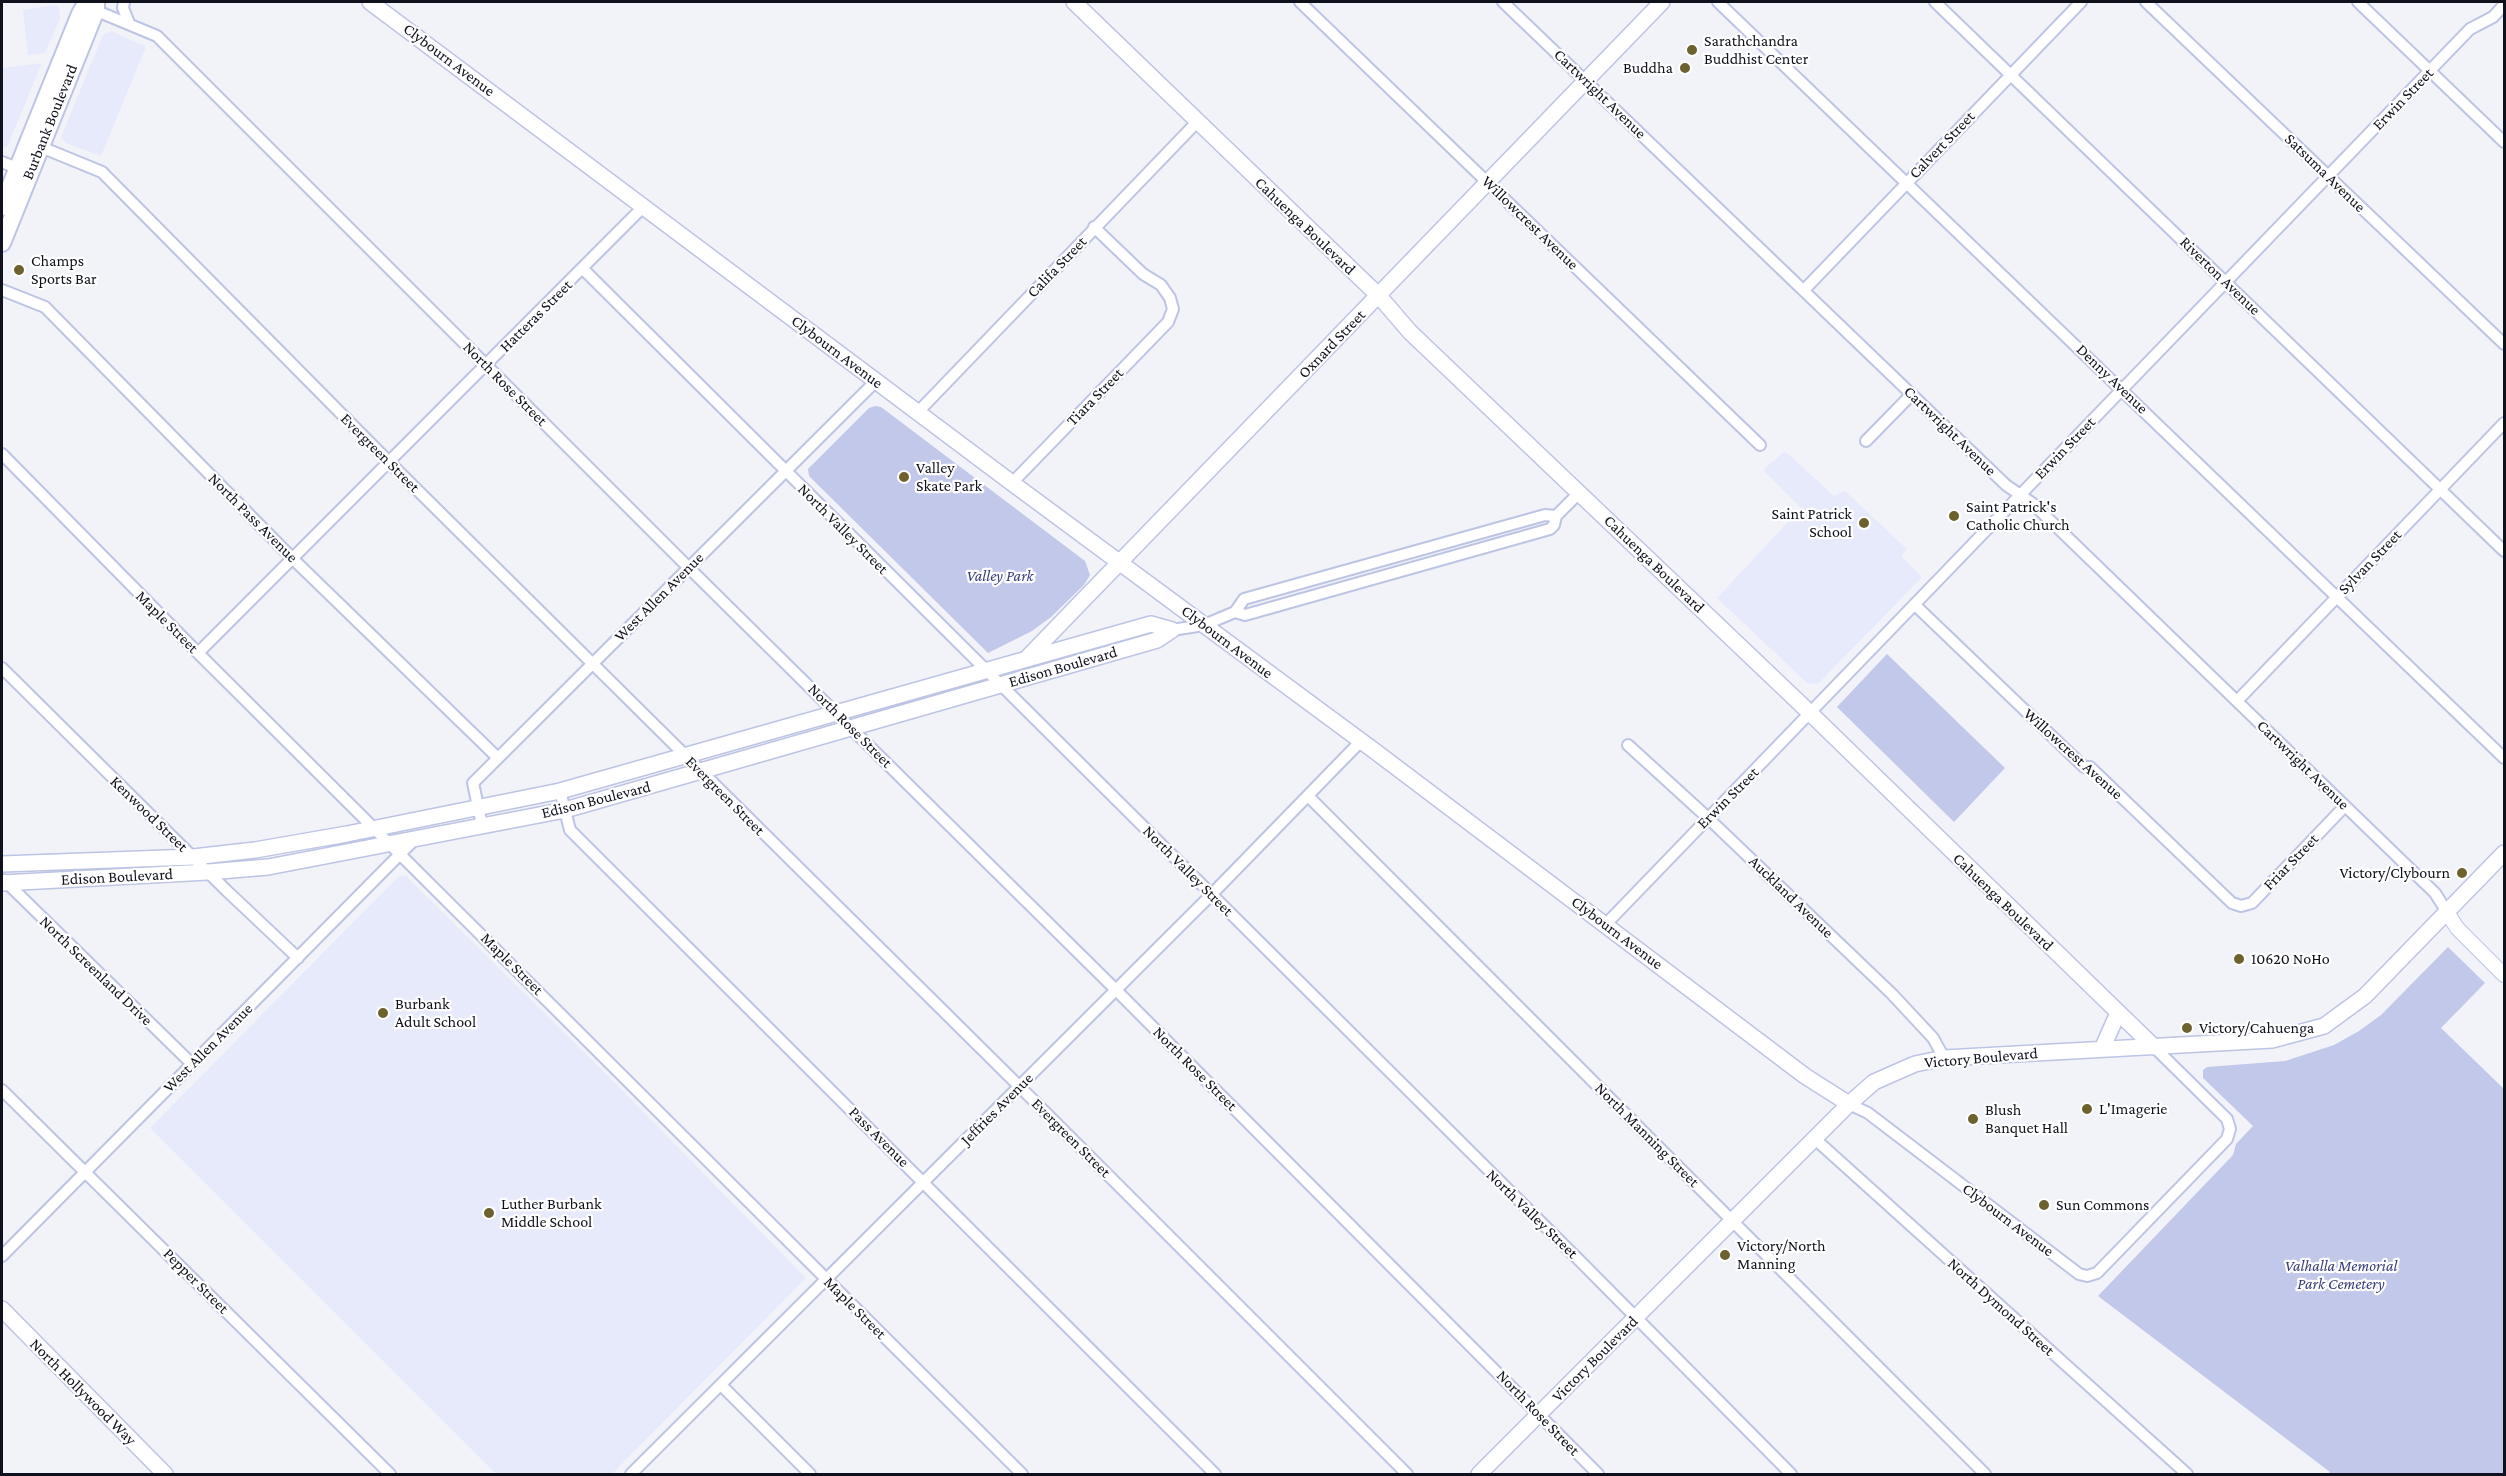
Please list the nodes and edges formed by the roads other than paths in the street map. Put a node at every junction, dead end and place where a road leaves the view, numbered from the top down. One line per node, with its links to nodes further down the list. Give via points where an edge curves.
1 (124, 2): 14 (street)
2 (370, 2): 25 (main road, Clybourn Avenue)
3 (1074, 2): 18 (main road, Cahuenga Boulevard)
4 (1300, 2): 24 (street, Willowcrest Avenue)
5 (1503, 2): 17 (street, Cartwright Avenue)
6 (1662, 2): 17 (main road, Oxnard Street)
7 (1718, 2): 23 (street, Denny Avenue)
8 (1935, 2): 16 (street, Riverton Avenue)
9 (2081, 2): 16 (street, Calvert Street)
10 (2145, 2): 22 (street, Satsuma Avenue)
11 (2358, 2): 15 (street)
12 (91, 5): 14 (street, North Rose Street); 20 (main road, Burbank Boulevard)
13 (2505, 5): 15 (street, Erwin Street, via 2493,17 2470,29)
14 (129, 23): 35 (street, North Rose Street, via 157,36)
15 (2430, 71): 19 (street); 22 (street, Erwin Street)
16 (2011, 74): 23 (street, Calvert Street); 30 (street, Riverton Avenue)
17 (1586, 81): 24 (main road, Oxnard Street); 32 (street, Cartwright Avenue)
18 (1197, 122): 27 (street, Califa Street); 33 (main road, Cahuenga Boulevard)
19 (2505, 142)
20 (34, 145): 21 (main road, Burbank Boulevard); 44 (street, Evergreen Street, via 102,172)
21 (16, 168): 26 (main road, Burbank Boulevard); 28 (main road, Burbank Boulevard)
22 (2328, 177): 30 (street, Erwin Street); 34 (street, Satsuma Avenue)
23 (1907, 182): 32 (street, Calvert Street); 37 (street, Denny Avenue)
24 (1488, 183): 33 (main road, Oxnard Street); 42 (street, Willowcrest Avenue)
25 (644, 206): 29 (street, Hatteras Street); 36 (main road, Clybourn Avenue)
26 (2, 207)
27 (1094, 228): 39 (street, Califa Street); 46 (street, Tiara Street, via 1143,274 1161,285 1173,309 1168,321)
28 (2, 243)
29 (583, 269): 35 (street, Hatteras Street); 45 (street, North Valley Street)
30 (2227, 283): 37 (street, Erwin Street); 47 (street, Riverton Avenue)
31 (2, 290): 52 (street, North Pass Avenue, via 45,308)
32 (1804, 290): 38 (street, Cartwright Avenue)
33 (1379, 296): 48 (main road, Cahuenga Boulevard, via 1410,332); 53 (main road, Oxnard Street)
34 (2505, 344)
35 (486, 365): 44 (street, Hatteras Street); 54 (street, North Rose Street)
36 (876, 381): 39 (main road, Clybourn Avenue); 45 (street, West Allen Avenue)
37 (2123, 390): 49 (street, Erwin Street); 55 (street, Denny Avenue)
38 (1912, 394): 41 (street); 49 (street, Cartwright Avenue)
39 (918, 412): 46 (main road, Clybourn Avenue)
40 (2505, 423): 47 (street, Sylvan Street)
41 (1866, 441)
42 (1760, 445)
43 (2, 454): 60 (street, Maple Street)
44 (389, 462): 52 (street, Hatteras Street); 62 (street, Evergreen Street)
45 (786, 472): 54 (street, West Allen Avenue); 64 (street, North Valley Street)
46 (1012, 483): 53 (main road, Clybourn Avenue)
47 (2440, 489): 51 (street, Riverton Avenue); 55 (street, Sylvan Street)
48 (1579, 493): 50 (street, Edison Boulevard); 68 (main road, Cahuenga Boulevard)
49 (2019, 495): 56 (street, Erwin Street); 66 (street, Cartwright Avenue)
50 (1556, 516): 57 (street, Edison Boulevard, via 1545,514 1244,599); 57 (street, Edison Boulevard, via 1550,529 1245,615)
51 (2505, 551)
52 (293, 558): 60 (street, Hatteras Street); 73 (street, North Pass Avenue)
53 (1120, 563): 58 (main road, Clybourn Avenue); 61 (main road, Oxnard Street)
54 (688, 567): 62 (street, West Allen Avenue); 67 (street, North Rose Street)
55 (2337, 597): 66 (street, Sylvan Street); 74 (street, Denny Avenue)
56 (1916, 605): 68 (street, Erwin Street); 93 (street, Willowcrest Avenue)
57 (1235, 612): 58 (street, Edison Boulevard)
58 (1204, 625): 59 (street, Edison Boulevard); 70 (main road, Clybourn Avenue)
59 (1172, 630): 61 (main road, Edison Boulevard, via 1151,624); 65 (main road, Edison Boulevard, via 1157,640)
60 (198, 653): 83 (street, Maple Street)
61 (1026, 659): 64 (main road, Edison Boulevard); 65 (main road, Oxnard Street)
62 (593, 665): 72 (street, Evergreen Street); 73 (street, West Allen Avenue)
63 (2, 668): 88 (street, Kenwood Street)
64 (986, 670): 65 (street, North Valley Street); 67 (main road, Edison Boulevard)
65 (1001, 685): 69 (main road, Edison Boulevard); 92 (street, North Valley Street)
66 (2237, 701): 79 (street, Cartwright Avenue)
67 (837, 713): 69 (street, North Rose Street); 72 (main road, Edison Boulevard)
68 (1810, 713): 81 (street, Erwin Street); 99 (main road, Cahuenga Boulevard)
69 (851, 727): 75 (main road, Edison Boulevard); 98 (street, North Rose Street)
70 (1361, 741): 77 (street, Jeffries Avenue); 95 (main road, Clybourn Avenue)
71 (1628, 745): 81 (street, Auckland Avenue)
72 (684, 756): 75 (street, Evergreen Street); 76 (main road, Edison Boulevard)
73 (498, 758): 78 (street, West Allen Avenue, via 473,783)
74 (2505, 758)
75 (700, 772): 80 (main road, Edison Boulevard); 104 (street, Evergreen Street)
76 (560, 791): 78 (main road, Edison Boulevard); 80 (street, Pass Avenue)
77 (1308, 796): 92 (street, Jeffries Avenue); 110 (street, North Manning Street)
78 (478, 806): 82 (street, West Allen Avenue); 83 (main road, Edison Boulevard)
79 (2345, 806): 93 (street, Friar Street, via 2252,903); 94 (street, Cartwright Avenue, via 2435,893)
80 (565, 810): 82 (main road, Edison Boulevard); 109 (street, Pass Avenue, via 570,830)
81 (1708, 818): 95 (street, Erwin Street); 102 (street, Auckland Avenue, via 1892,994 1933,1038)
82 (482, 825): 84 (main road, Edison Boulevard)
83 (374, 828): 85 (street, Maple Street); 88 (main road, Edison Boulevard, via 255,850)
84 (415, 839): 85 (main road, Edison Boulevard); 87 (street, West Allen Avenue)
85 (390, 843): 87 (street, Maple Street); 90 (main road, Edison Boulevard, via 268,867)
86 (2505, 853): 94 (main road, Victory Boulevard)
87 (402, 854): 96 (street, West Allen Avenue); 113 (street, Maple Street)
88 (193, 856): 89 (main road, Edison Boulevard); 90 (street, Kenwood Street)
89 (2, 864)
90 (208, 872): 91 (main road, Edison Boulevard); 96 (street, Kenwood Street)
91 (3, 881): 103 (street, North Screenland Drive)
92 (1212, 894): 98 (street, Jeffries Avenue); 115 (street, North Valley Street)
93 (2232, 903)
94 (2447, 912): 97 (street, via 2457,928); 100 (main road, Victory Boulevard, via 2365,996 2324,1026 2272,1040)
95 (1606, 924): 106 (main road, Clybourn Avenue, via 1805,1076)
96 (298, 958): 103 (street, West Allen Avenue)
97 (2505, 975)
98 (1116, 990): 104 (street, Jeffries Avenue); 117 (street, North Rose Street)
99 (2118, 1013): 100 (main road, Cahuenga Boulevard); 101 (main road)
100 (2154, 1047): 101 (main road, Victory Boulevard); 112 (street, Cahuenga Boulevard, via 2227,1119 2230,1129 2227,1139 2097,1273)
101 (2102, 1049): 102 (main road, Victory Boulevard)
102 (1944, 1058): 106 (main road, Victory Boulevard, via 1915,1064 1875,1082)
103 (192, 1064): 108 (street, West Allen Avenue)
104 (1019, 1086): 109 (street, Jeffries Avenue); 124 (street, Evergreen Street)
105 (2, 1090): 108 (street, Pepper Street)
106 (1849, 1104): 107 (main road, Victory Boulevard); 112 (street, Clybourn Avenue, via 1868,1113)
107 (1815, 1139): 110 (main road, Victory Boulevard); 129 (street, North Dymond Street)
108 (84, 1172): 111 (street, West Allen Avenue); 119 (street, Pepper Street)
109 (924, 1182): 113 (street, Jeffries Avenue); 123 (street, Pass Avenue)
110 (1733, 1221): 115 (main road, Victory Boulevard); 128 (street, North Manning Street)
111 (2, 1256)
112 (2087, 1276)
113 (826, 1279): 116 (street, Jeffries Avenue); 122 (street, Maple Street)
114 (2, 1309): 118 (main road, North Hollywood Way)
115 (1635, 1319): 117 (main road, Victory Boulevard); 127 (street, North Valley Street)
116 (721, 1385): 120 (street, Jeffries Avenue); 121 (street)
117 (1539, 1415): 125 (main road, Victory Boulevard); 126 (street, North Rose Street)
118 (165, 1474)
119 (390, 1474)
120 (631, 1474)
121 (810, 1474)
122 (1022, 1474)
123 (1215, 1474)
124 (1407, 1474)
125 (1479, 1474)
126 (1598, 1474)
127 (1791, 1474)
128 (1985, 1474)
129 (2187, 1474)

